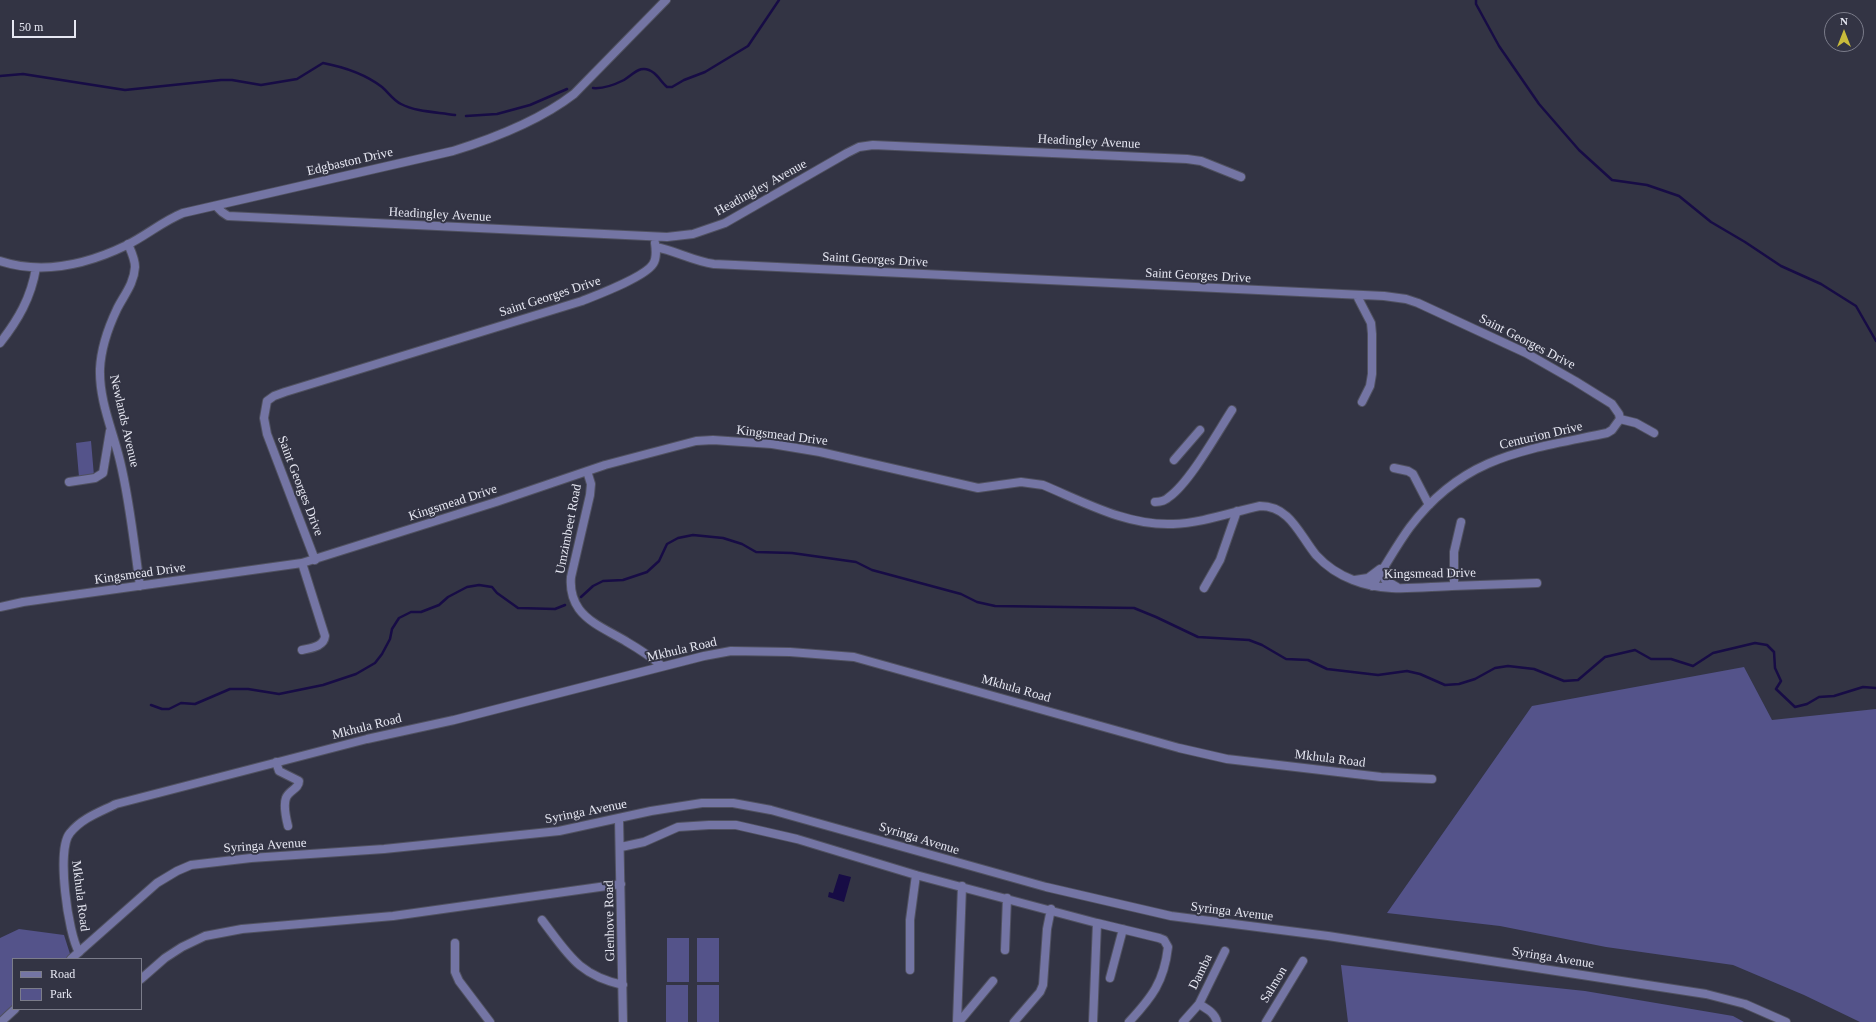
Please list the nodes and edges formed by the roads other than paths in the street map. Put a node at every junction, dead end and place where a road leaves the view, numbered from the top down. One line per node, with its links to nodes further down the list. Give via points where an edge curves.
1 (666, 0): 3 (street, Edgbaston Drive, via 574,94 558,107 513,129 453,152)
2 (1241, 177): 4 (street, Headingley Avenue, via 1202,161 1187,159 873,145 859,147 847,153 725,223 693,234)
3 (216, 206): 4 (street, Headingley Avenue, via 228,216); 5 (street, Edgbaston Drive, via 173,217)
4 (654, 236): 6 (street)
5 (128, 244): 8 (street, Edgbaston Drive, via 69,265); 14 (street, Newlands Avenue, via 135,267 132,283 107,331 102,354 101,387)
6 (656, 247): 9 (street, Saint Georges Drive, via 714,264); 25 (street, Saint Georges Drive, via 655,259 649,269 603,293 284,392 267,401 264,418 267,434)
7 (0, 261): 8 (street, Edgbaston Drive)
8 (36, 268): 10 (street, via 28,300)
9 (1357, 296): 11 (street, via 1371,323 1372,334 1372,374 1370,386); 13 (street, Saint Georges Drive, via 1406,299 1458,321 1526,353 1575,381 1612,404)
10 (0, 343)
11 (1362, 402)
12 (1232, 410): 21 (street, via 1184,482 1164,501)
13 (1620, 419): 16 (street, via 1636,423); 22 (street, Centurion Drive, via 1607,433 1518,452 1486,463 1443,491)
14 (111, 427): 20 (street, via 103,473 94,478); 30 (street, Newlands Avenue, via 129,503)
15 (1200, 430): 17 (street)
16 (1654, 433)
17 (1174, 460)
18 (1394, 468): 22 (street, via 1412,474)
19 (587, 471): 23 (street, Kingsmead Drive, via 696,441 729,441 772,444 820,452 978,488 1034,482 1110,513 1160,524 1186,523); 25 (street, Kingsmead Drive); 37 (street, Umzimbeet Road, via 591,484 590,495 570,588 579,608 590,620)
20 (69, 482)
21 (1155, 502)
22 (1429, 505): 27 (street, Centurion Drive, via 1410,528)
23 (1238, 511): 28 (street, Kingsmead Drive, via 1260,506 1276,508 1293,523 1317,556 1333,570); 33 (street, via 1220,560)
24 (1461, 522): 32 (street, via 1454,552)
25 (315, 560): 26 (street, Kingsmead Drive)
26 (302, 563): 30 (street, Kingsmead Drive); 36 (street, via 325,636 319,645)
27 (1386, 565): 28 (street, Centurion Drive, via 1368,578); 31 (street, Centurion Drive); 34 (street, via 1385,580 1392,586)
28 (1352, 580): 31 (street, Kingsmead Drive)
29 (1537, 583): 32 (street, Kingsmead Drive)
30 (140, 586): 35 (street, Kingsmead Drive)
31 (1372, 586): 34 (street, Kingsmead Drive)
32 (1454, 586): 34 (street, Kingsmead Drive)
33 (1204, 588)
34 (1401, 588)
35 (0, 606)
36 (302, 650)
37 (662, 666): 38 (street, Mkhula Road, via 462,718); 39 (street, Mkhula Road, via 731,651 854,657 1179,748 1228,759 1381,777)
38 (276, 762): 41 (street, via 280,771 299,781 298,786 285,800); 54 (street, Mkhula Road, via 116,804 85,819 69,833 62,856 72,936)
39 (1432, 779)
40 (619, 819): 42 (street, Glenhove Road); 54 (street, Syringa Avenue, via 560,831 377,850 251,858 191,865 177,870 157,883); 74 (street, Syringa Avenue, via 702,803 748,805 1046,887 1142,910 1706,994 1745,1004)
41 (288, 826)
42 (621, 847): 43 (street, via 644,842 678,827 736,825 797,839); 44 (street, Glenhove Road)
43 (916, 875): 45 (street); 57 (street, via 910,920)
44 (621, 884): 58 (street, via 393,916 242,928 205,936 182,947); 61 (street, Glenhove Road)
45 (962, 886): 46 (street); 67 (street)
46 (1007, 898): 47 (street); 52 (street)
47 (1051, 909): 49 (street); 68 (street, via 1043,985)
48 (542, 920): 61 (street, via 580,967 599,978)
49 (1097, 923): 50 (street); 69 (street)
50 (1123, 929): 59 (street); 70 (street, via 1164,940 1168,947 1156,989)
51 (454, 943): 65 (street, via 455,972 459,981)
52 (1005, 950)
53 (1225, 951): 62 (street, Damba)
54 (79, 952): 55 (street, Syringa Avenue)
55 (72, 958)
56 (1303, 961): 73 (street, Salmon)
57 (910, 970)
58 (142, 978)
59 (1110, 978)
60 (993, 981): 67 (street)
61 (622, 985): 66 (street, Glenhove Road)
62 (1199, 1004): 71 (street, Damba); 72 (street, Damba, via 1215,1016)
63 (14, 1010): 64 (street)
64 (1, 1022)
65 (490, 1022)
66 (623, 1022)
67 (958, 1022)
68 (1014, 1022)
69 (1093, 1022)
70 (1129, 1022)
71 (1183, 1022)
72 (1216, 1022)
73 (1266, 1022)
74 (1786, 1022)

